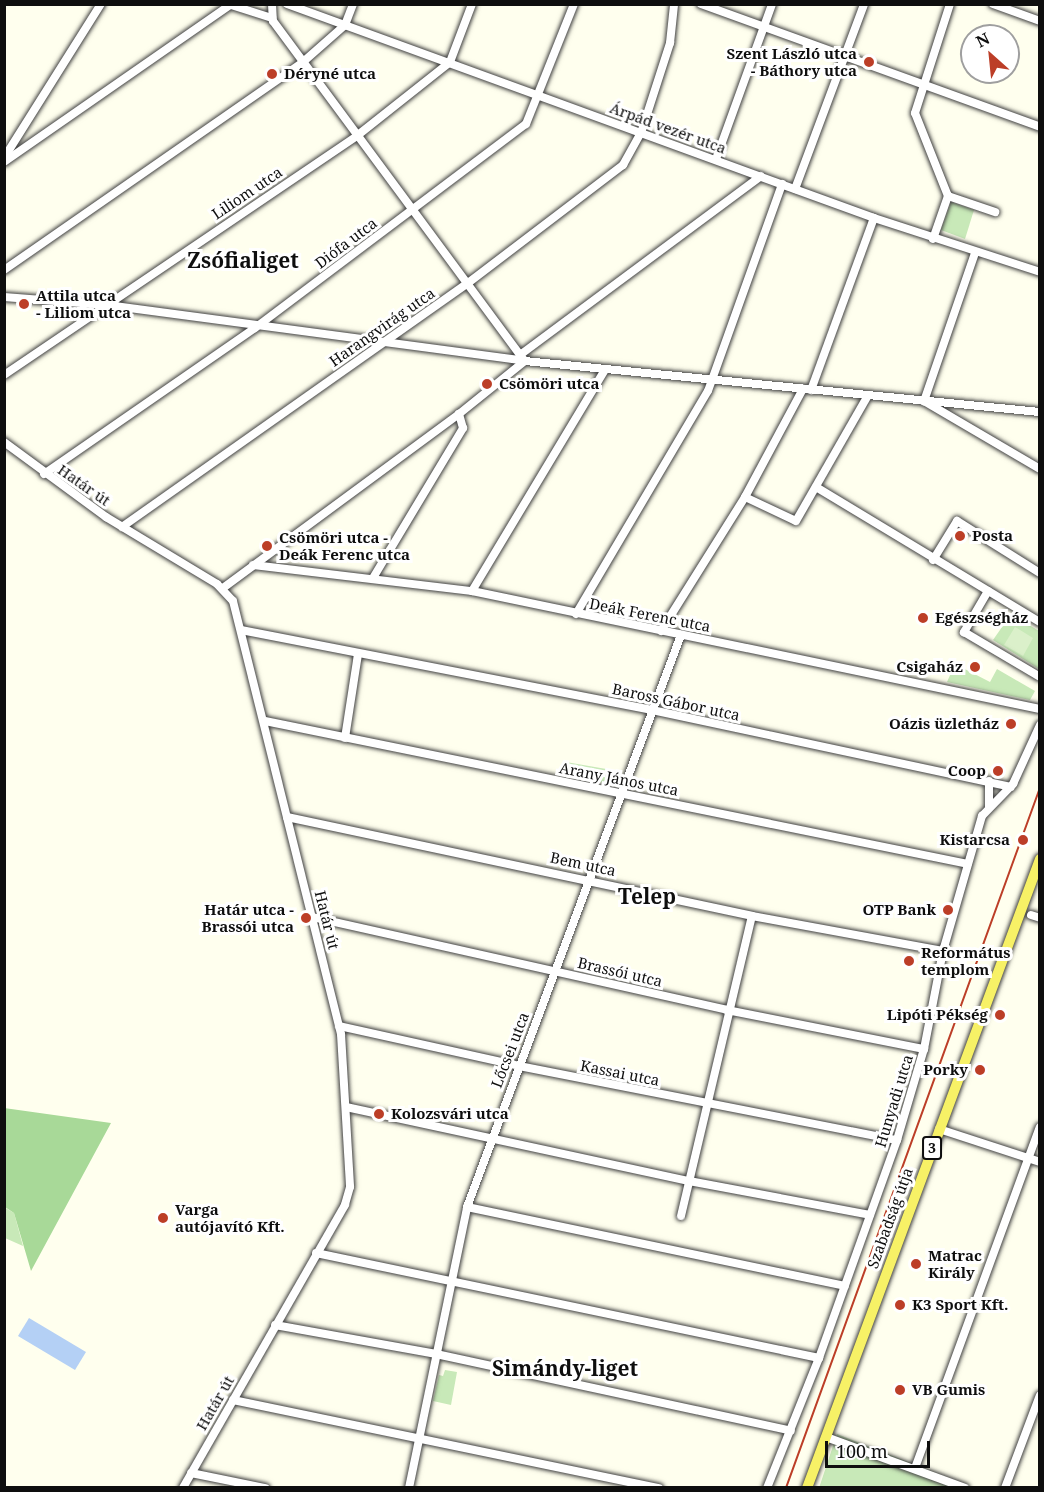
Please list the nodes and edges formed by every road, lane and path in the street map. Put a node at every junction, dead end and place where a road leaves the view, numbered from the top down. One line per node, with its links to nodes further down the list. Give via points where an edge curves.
1 (101, 4): 27 (street)
2 (272, 4): 14 (street)
3 (286, 4): 16 (street, Árpád vezér utca)
4 (353, 4): 16 (street)
5 (471, 4): 20 (street)
6 (574, 4): 22 (street, Diófa utca)
7 (674, 4): 24 (street, Harangvirág utca, via 669,43)
8 (701, 4): 17 (street)
9 (771, 4): 17 (street)
10 (864, 4): 18 (street)
11 (950, 4): 21 (street)
12 (993, 4): 15 (street)
13 (231, 5): 14 (street); 27 (street)
14 (272, 18): 19 (street)
15 (1040, 21)
16 (345, 25): 19 (street); 20 (street, Árpád vezér utca)
17 (764, 27): 18 (street); 26 (street)
18 (844, 57): 21 (street); 30 (street)
19 (303, 62): 25 (street); 37 (street)
20 (450, 62): 22 (street, Árpád vezér utca); 25 (street, Liliom utca)
21 (922, 86): 23 (street); 31 (street, via 915,113)
22 (540, 95): 24 (street, Árpád vezér utca); 32 (street, Diófa utca, via 526,124)
23 (1040, 128)
24 (641, 133): 26 (street, Árpád vezér utca); 39 (street, Harangvirág utca, via 623,165)
25 (358, 135): 32 (street); 41 (street, Liliom utca)
26 (716, 159): 28 (street, Árpád vezér utca)
27 (4, 160)
28 (761, 176): 29 (street, Árpád vezér utca); 44 (street)
29 (782, 184): 30 (street, Árpád vezér utca); 47 (street)
30 (795, 189): 34 (street, Árpád vezér utca)
31 (948, 196): 33 (street); 35 (street)
32 (415, 208): 39 (street); 42 (street, Diófa utca)
33 (995, 212)
34 (874, 218): 35 (street, Árpád vezér utca); 48 (street)
35 (933, 239): 36 (street, Árpád vezér utca)
36 (975, 252): 38 (street, Árpád vezér utca); 50 (street)
37 (4, 270)
38 (1040, 272)
39 (468, 283): 43 (street, Harangvirág utca); 44 (street)
40 (4, 297): 41 (street)
41 (106, 305): 42 (street); 46 (street, Liliom utca)
42 (255, 328): 43 (street); 55 (street, Diófa utca)
43 (382, 343): 44 (street); 58 (street, Harangvirág utca)
44 (522, 358): 45 (street); 52 (street)
45 (605, 370): 47 (street); 64 (street)
46 (4, 375)
47 (711, 381): 48 (street); 66 (street)
48 (807, 390): 49 (street); 57 (street)
49 (867, 397): 50 (street); 56 (street)
50 (924, 401): 51 (street); 54 (street)
51 (1038, 410)
52 (459, 414): 60 (street); 62 (street, via 463,428)
53 (4, 442): 55 (street, Határ út)
54 (1040, 470)
55 (44, 474): 58 (street, Határ út)
56 (816, 486): 57 (street, via 796,521); 59 (street)
57 (745, 497): 69 (street)
58 (122, 527): 63 (street, Határ út)
59 (933, 560): 61 (street, via 957,521); 65 (street)
60 (253, 566): 62 (street, Deák Ferenc utca); 63 (street)
61 (1040, 573)
62 (373, 578): 64 (street, Deák Ferenc utca)
63 (223, 588): 68 (street, Határ út, via 232,601)
64 (472, 591): 66 (street, Deák Ferenc utca)
65 (988, 591): 67 (street); 72 (street, via 964,632)
66 (576, 614): 69 (street, Deák Ferenc utca)
67 (1040, 622)
68 (241, 630): 71 (street, Baross Gábor utca); 75 (street, Határ út)
69 (661, 631): 70 (street, Deák Ferenc utca)
70 (681, 635): 73 (street, Deák Ferenc utca); 74 (street, Lőcsei utca)
71 (358, 654): 74 (street, Baross Gábor utca); 77 (street)
72 (1040, 677)
73 (1040, 709)
74 (652, 710): 78 (street, Baross Gábor utca); 80 (street, Lőcsei utca)
75 (265, 721): 77 (street, Arany János utca); 82 (street, Határ út)
76 (1040, 725): 79 (street, Hunyadi utca)
77 (345, 738): 80 (street, Arany János utca)
78 (989, 781): 79 (street, Baross Gábor utca); 81 (street)
79 (1011, 787): 81 (street, Hunyadi utca)
80 (620, 793): 84 (street, Arany János utca); 85 (street, Lőcsei utca)
81 (989, 807): 84 (street, Hunyadi utca, via 982,816)
82 (287, 817): 85 (street, Bem utca); 87 (street, Határ út)
83 (1040, 859): 97 (main road, Szabadság útja / 3)
84 (968, 864): 88 (street, Hunyadi utca)
85 (589, 879): 86 (street, Bem utca); 89 (street, Lőcsei utca)
86 (752, 915): 88 (street, Bem utca); 90 (street)
87 (312, 917): 89 (street, Brassói utca); 91 (street, Határ út)
88 (943, 951): 92 (street, Hunyadi utca)
89 (555, 971): 90 (street, Brassói utca); 93 (street, Lőcsei utca)
90 (727, 1010): 92 (street, Brassói utca); 94 (street)
91 (339, 1026): 93 (street, Kassai utca); 95 (street, Határ út)
92 (924, 1049): 99 (street, Hunyadi utca)
93 (519, 1066): 94 (street, Kassai utca); 98 (street, Lőcsei utca)
94 (709, 1104): 99 (street, Kassai utca); 102 (street)
95 (346, 1107): 98 (street); 106 (street, Határ út, via 350,1187 345,1205)
96 (1040, 1127): 100 (street)
97 (939, 1129): 100 (street); 116 (main road, Szabadság útja / 3)
98 (492, 1139): 102 (street); 103 (street, Lőcsei utca)
99 (897, 1140): 104 (street, Hunyadi utca)
100 (1028, 1158): 101 (street); 117 (street)
101 (1040, 1162)
102 (689, 1181): 104 (street); 105 (street)
103 (467, 1207): 107 (street, Lőcsei utca); 108 (street)
104 (870, 1215): 108 (street, Hunyadi utca)
105 (681, 1216)
106 (316, 1253): 107 (street); 109 (street, Határ út)
107 (450, 1281): 110 (street, Lőcsei utca); 111 (street)
108 (845, 1286): 111 (street, Hunyadi utca)
109 (275, 1325): 110 (street); 113 (street, Határ út)
110 (436, 1354): 114 (street); 115 (street, Lőcsei utca)
111 (819, 1358): 114 (street, Hunyadi utca)
112 (1040, 1395): 126 (street)
113 (233, 1400): 115 (street); 118 (street, Határ út)
114 (792, 1431): 123 (street, Hunyadi utca)
115 (420, 1437): 121 (street, Lőcsei utca); 122 (street)
116 (826, 1437): 117 (street); 124 (main road, Szabadság útja / 3)
117 (915, 1468): 125 (street)
118 (191, 1473): 119 (street, Határ út); 120 (street)
119 (183, 1488)
120 (265, 1488)
121 (409, 1488)
122 (658, 1488)
123 (766, 1488)
124 (807, 1488)
125 (964, 1488)
126 (1005, 1488)

